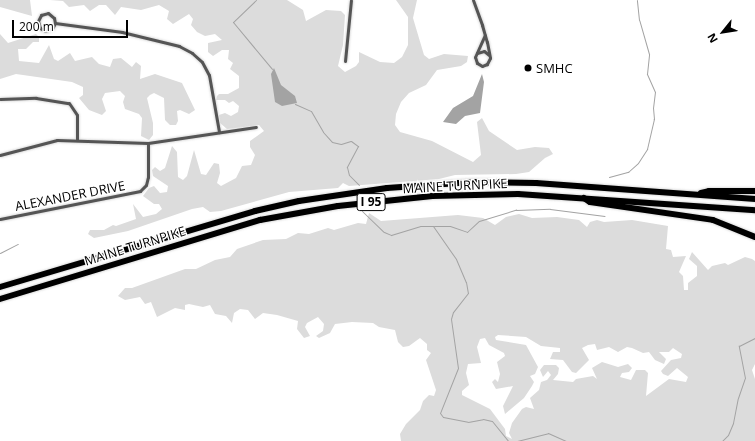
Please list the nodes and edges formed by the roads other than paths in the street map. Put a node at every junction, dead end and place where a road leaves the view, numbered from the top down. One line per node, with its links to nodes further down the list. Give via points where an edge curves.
1 (351, 0): 7 (street)
2 (472, 0): 4 (street)
3 (55, 24): 3 (street, via 54,18 48,13 41,15 38,21 44,31 52,30); 10 (street, via 122,32 179,46 192,52 204,65 210,78)
4 (485, 35): 5 (street); 6 (street)
5 (476, 55): 6 (street, via 482,51); 6 (street, via 476,62 480,65 486,65 490,60)
6 (489, 56)
7 (345, 61)
8 (0, 99): 11 (street, via 36,98 69,103 77,115)
9 (256, 127): 10 (street)
10 (219, 132): 12 (street)
11 (78, 139): 12 (street); 13 (street, via 45,142)
12 (148, 143): 19 (street, ALEXANDER DRIVE, via 147,181 136,193)
13 (0, 155)
14 (755, 191): 15 (highway, via 709,191)
15 (698, 194): 17 (highway, MAINE TURNPIKE / I 95); 21 (highway, MAINE TURNPIKE / I 95, via 481,182 350,192 211,222)
16 (582, 197): 18 (highway, MAINE TURNPIKE / I 95); 20 (highway, via 590,202 713,220); 22 (highway, MAINE TURNPIKE / I 95, via 518,194 432,196 304,211 217,232)
17 (755, 199)
18 (755, 210)
19 (0, 219)
20 (755, 237)
21 (0, 287)
22 (0, 299)

